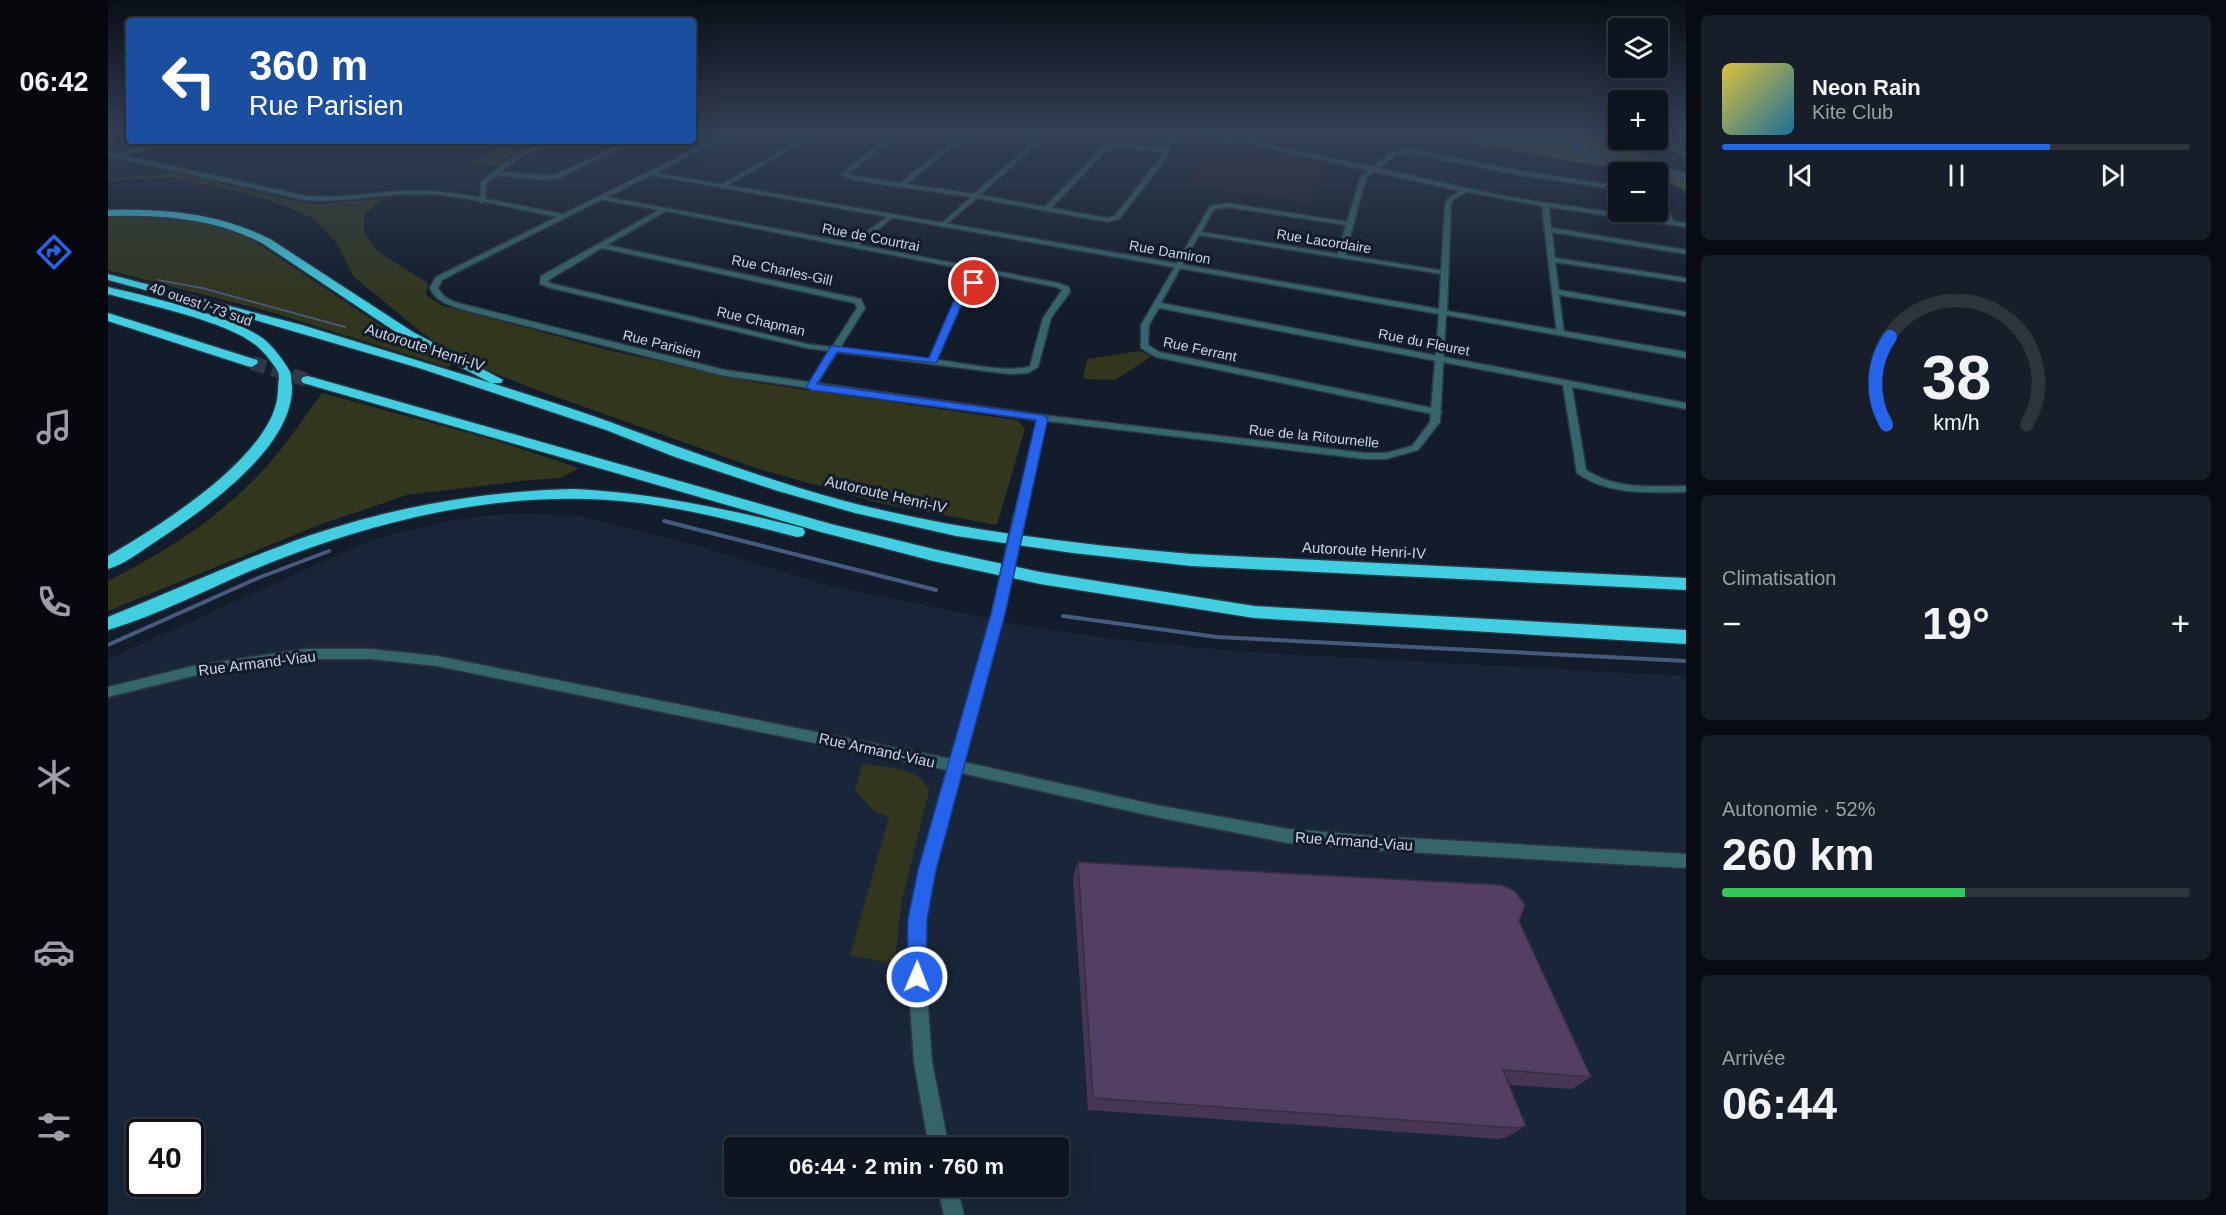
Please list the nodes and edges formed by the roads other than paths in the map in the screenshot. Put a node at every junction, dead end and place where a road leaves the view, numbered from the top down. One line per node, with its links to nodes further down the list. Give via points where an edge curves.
1 (257, 188): 14 (street, via 306,199 419,192)
2 (483, 188): 14 (street)
3 (621, 188): 13 (street)
4 (732, 188): 20 (street, Rue Damiron)
5 (924, 188): 12 (street)
6 (984, 188): 12 (street)
7 (1067, 188): 17 (street)
8 (1140, 188): 17 (street, via 1112,220)
9 (1360, 188): 23 (street)
10 (1456, 188): 11 (street)
11 (1466, 190): 15 (street); 35 (street, Rue de la Ritournelle, via 1448,204)
12 (975, 196): 17 (street); 24 (street)
13 (601, 198): 16 (street, Rue de Courtrai); 19 (street)
14 (482, 202): 19 (street)
15 (1545, 204): 22 (street); 26 (street)
16 (664, 210): 28 (street, Rue de Courtrai); 29 (street, Rue Chapman)
17 (1046, 210)
18 (108, 213): 57 (highway, via 186,216 241,228 434,349 510,387)
19 (563, 216): 53 (street, Rue Parisien, via 439,279 434,288 436,294 467,308 669,360)
20 (891, 216): 24 (street, Rue Damiron); 28 (street)
21 (1668, 217): 22 (street)
22 (1670, 221): 25 (street)
23 (1350, 224): 27 (street, Rue Ferrant, via 1221,205 1212,207); 31 (street)
24 (943, 225): 33 (street, Rue Damiron)
25 (1686, 225)
26 (1549, 230): 30 (street); 32 (street)
27 (1198, 233): 31 (street, Rue Lacordaire); 33 (street, Rue Ferrant)
28 (854, 245): 34 (street, Rue de Courtrai)
29 (601, 246): 46 (street, Rue Charles-Gill, via 854,299 861,308); 46 (street, Rue Chapman, via 543,282 795,343)
30 (1686, 252)
31 (1341, 256): 35 (street, Rue Lacordaire)
32 (1552, 260): 37 (street); 40 (street)
33 (1180, 266): 41 (street, Rue Ferrant); 42 (street, Rue Damiron)
34 (985, 271): 38 (street, Rue de Courtrai); 49 (street, via 960,298)
35 (1445, 273): 42 (street, Rue de la Ritournelle)
36 (108, 277): 57 (highway, Autoroute Henri-IV, via 361,346)
37 (1686, 280)
38 (1066, 289): 49 (street, Rue Chapman, via 1047,318 1034,367 1009,371)
39 (108, 290): 59 (highway, 40 ouest / 73 sud, via 249,337 277,358 286,393 278,420 237,473 182,517)
40 (1555, 292): 43 (street); 45 (street)
41 (1157, 305): 48 (street, Rue du Fleuret); 55 (street, Rue Ferrant, via 1145,325 1142,342 1151,352)
42 (1442, 312): 45 (street, Rue Damiron); 48 (street, Rue de la Ritournelle)
43 (1686, 314)
44 (108, 317): 50 (highway)
45 (1560, 333): 47 (street, Rue Damiron)
46 (834, 348): 49 (street, Rue Chapman); 53 (street, Rue Charles-Gill)
47 (1686, 356)
48 (1440, 358): 52 (street, Rue du Fleuret); 55 (street, Rue de la Ritournelle)
49 (932, 361)
50 (252, 363)
51 (308, 380): 61 (highway, via 933,555 1083,586)
52 (1567, 383): 54 (street, Rue du Fleuret); 58 (street, via 1581,471 1595,481 1616,487)
53 (811, 387): 56 (street, Rue Parisien)
54 (1686, 406)
55 (1437, 412): 56 (street, Rue de la Ritournelle, via 1435,422 1415,448 1386,456)
56 (1042, 418): 65 (street, bridge, via 998,614)
57 (611, 427): 60 (highway, Autoroute Henri-IV, via 700,461 870,512 1048,545 1191,560)
58 (1686, 489)
59 (108, 563)
60 (1686, 584)
61 (1254, 612): 62 (highway, via 1102,599 977,576 701,509 619,496 561,494 460,502 357,526 276,554); 63 (highway)
62 (108, 624)
63 (1686, 637)
64 (108, 692): 65 (street, Rue Armand-Viau, via 193,671 304,654 370,654 437,661)
65 (955, 766): 66 (street, Rue Armand-Viau, via 1288,836); 67 (street, via 917,919 922,1062)
66 (1686, 861)
67 (937, 1137)
68 (950, 1197): 69 (street)
69 (954, 1215)

